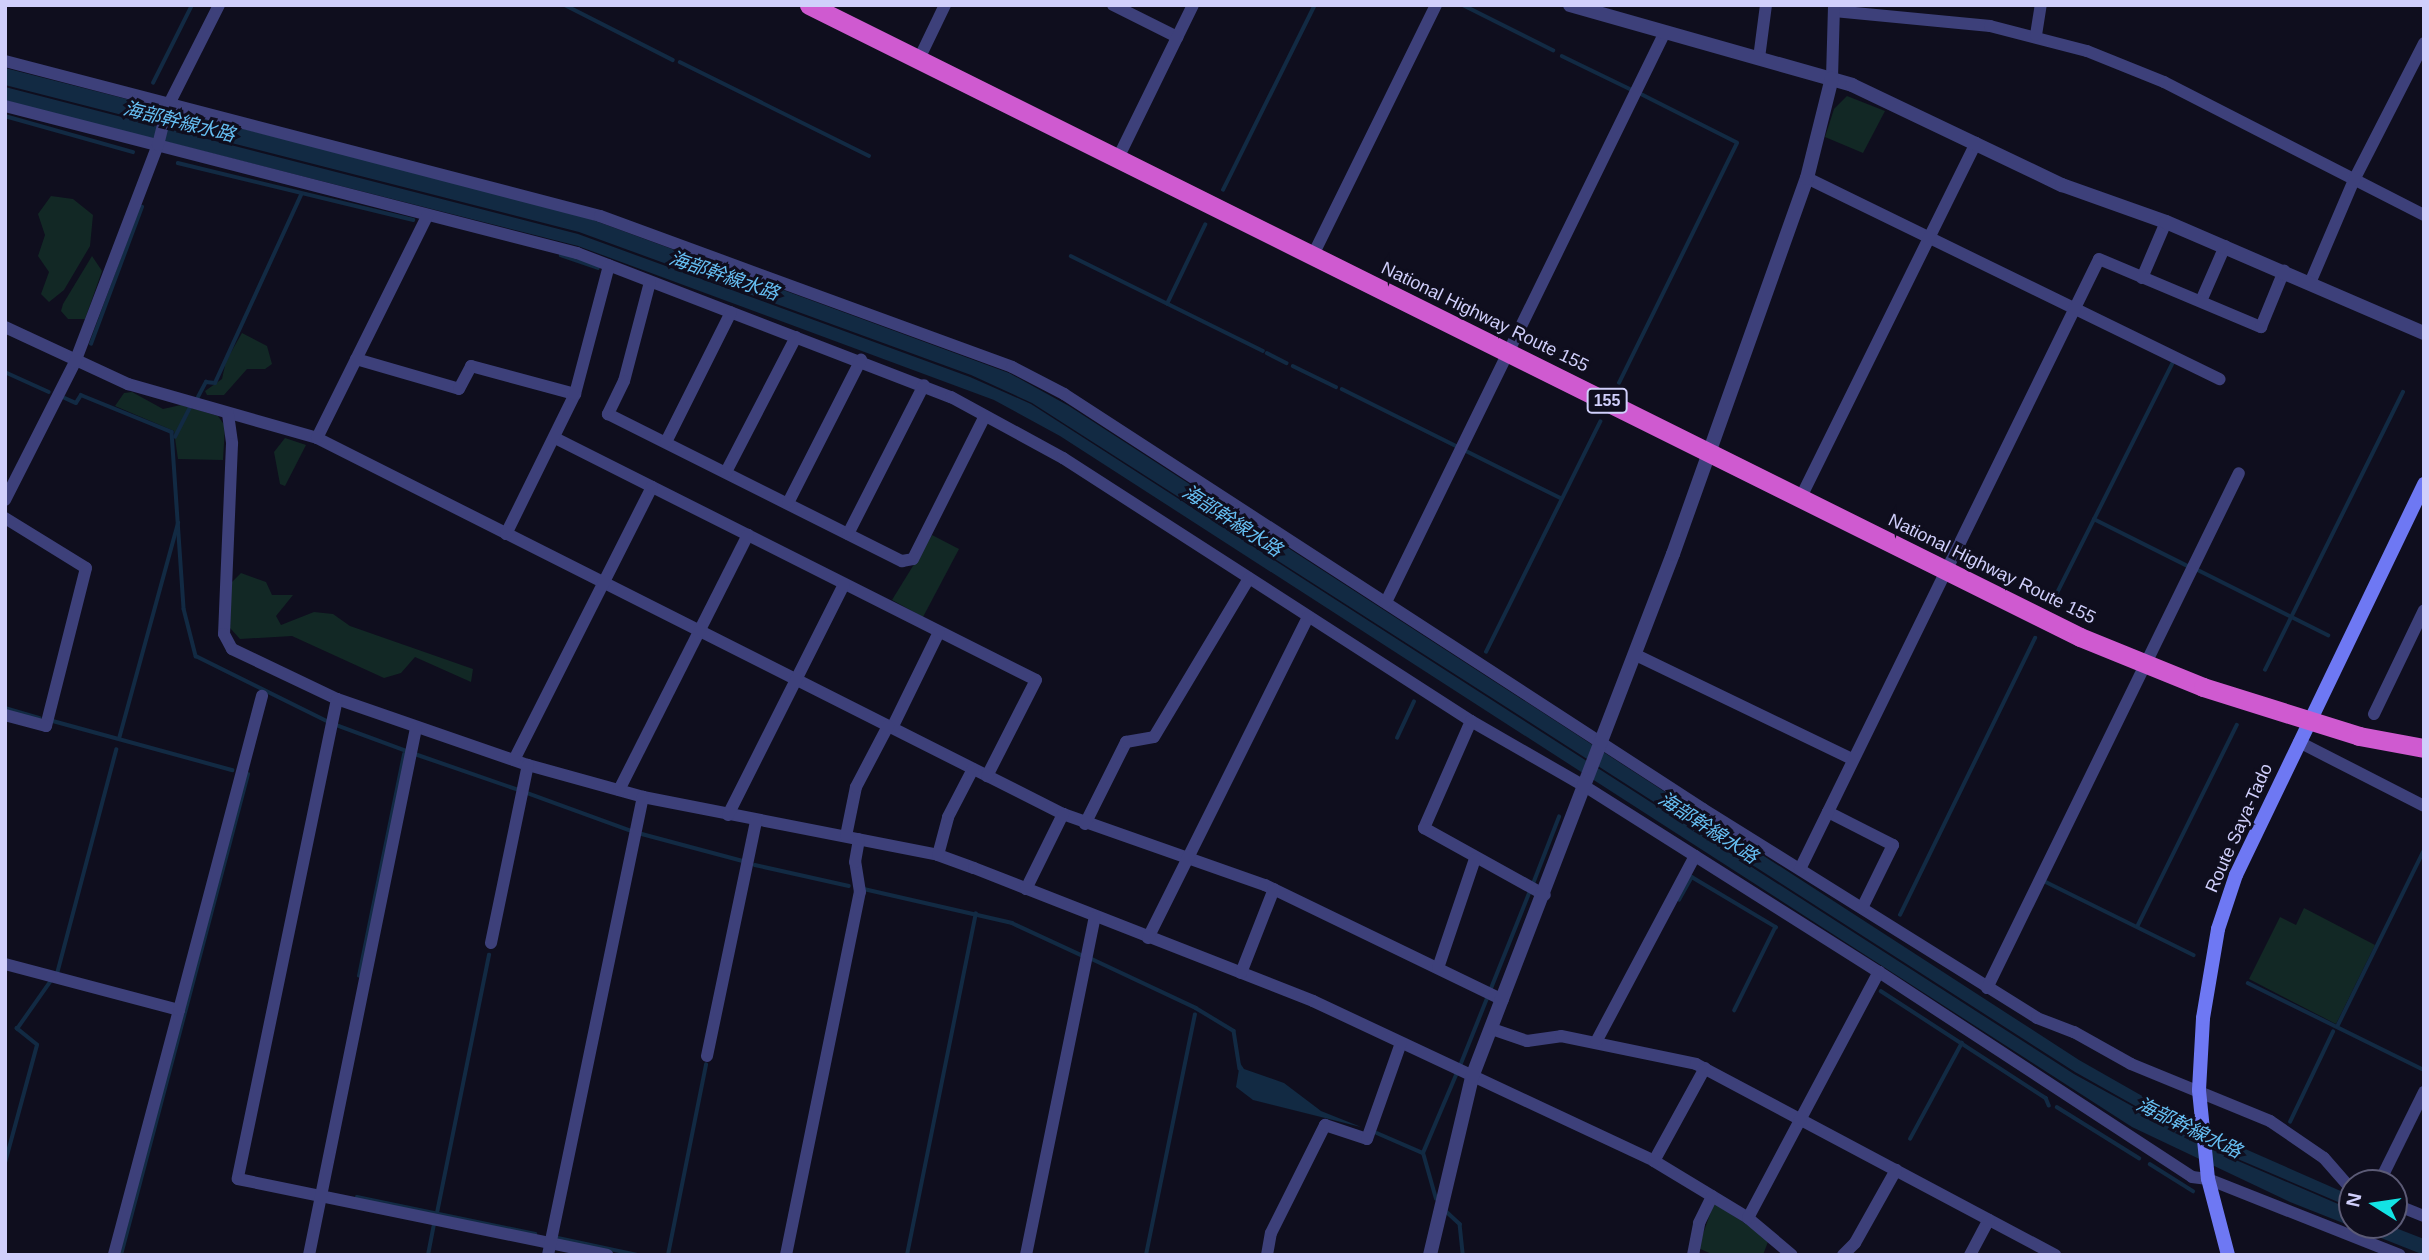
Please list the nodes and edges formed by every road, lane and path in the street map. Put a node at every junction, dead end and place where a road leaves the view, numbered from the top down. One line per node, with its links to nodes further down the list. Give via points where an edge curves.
1 (219, 5): 20 (street)
2 (809, 5): 17 (highway, National Highway Route 155 / 155)
3 (945, 5): 17 (street)
4 (1113, 5): 14 (street)
5 (1193, 5): 14 (street)
6 (1436, 5): 32 (street)
7 (1570, 5): 11 (street)
8 (1766, 5): 16 (street)
9 (2042, 5): 13 (street)
10 (1834, 8): 13 (street, via 1990,26); 19 (street)
11 (1606, 10): 12 (street)
12 (1665, 32): 16 (street); 44 (street)
13 (2036, 36): 26 (street, via 2127,65)
14 (1177, 37): 24 (street)
15 (2422, 51): 26 (street)
16 (1759, 58): 19 (street)
17 (919, 59): 24 (highway, National Highway Route 155 / 155)
18 (5, 61): 20 (street)
19 (1832, 78): 22 (street); 25 (street)
20 (169, 105): 23 (street); 72 (street, via 600,216 1012,367 1064,394)
21 (5, 106): 23 (street)
22 (1976, 142): 29 (street, via 2062,185); 30 (street)
23 (158, 143): 28 (street); 47 (street)
24 (1118, 158): 32 (highway, National Highway Route 155 / 155)
25 (1807, 178): 30 (street); 56 (street)
26 (2354, 180): 27 (street); 37 (street)
27 (2424, 215)
28 (427, 216): 33 (street, via 545,244); 45 (street)
29 (2166, 222): 31 (street); 35 (street)
30 (1930, 237): 39 (street); 61 (street)
31 (2225, 246): 34 (street); 38 (street)
32 (1313, 255): 44 (highway, National Highway Route 155 / 155)
33 (609, 265): 36 (street); 50 (street)
34 (2284, 271): 37 (street); 38 (street, via 2260,327)
35 (2142, 278): 38 (street); 39 (street, via 2099,259)
36 (650, 282): 40 (street); 55 (street, via 624,381 608,414)
37 (2310, 283): 42 (street)
38 (2201, 301)
39 (2076, 309): 48 (street); 68 (street)
40 (731, 313): 43 (street); 55 (street)
41 (5, 327): 47 (street)
42 (2424, 333)
43 (796, 337): 46 (street); 57 (street)
44 (1510, 354): 56 (highway, National Highway Route 155 / 155); 72 (street)
45 (356, 359): 50 (street, via 459,389 471,366); 53 (street)
46 (861, 360): 49 (street); 63 (street)
47 (75, 362): 51 (street, via 128,384); 62 (street)
48 (2220, 379)
49 (924, 385): 52 (street); 66 (street)
50 (575, 394): 54 (street)
51 (228, 414): 53 (street); 81 (street, via 232,444 227,643)
52 (985, 416): 66 (street, via 913,559 902,561); 69 (street, via 1063,458)
53 (317, 438): 65 (street)
54 (556, 439): 60 (street); 65 (street)
55 (666, 442): 57 (street)
56 (1710, 452): 61 (highway, National Highway Route 155 / 155); 77 (street)
57 (726, 472): 63 (street)
58 (2239, 473): 78 (street)
59 (2424, 484): 85 (main road, Route Saya-Tado)
60 (652, 487): 67 (street); 70 (street)
61 (1801, 497): 68 (highway, National Highway Route 155 / 155)
62 (5, 500)
63 (788, 503): 66 (street)
64 (5, 518): 83 (street, via 86,568 46,726)
65 (506, 534): 70 (street)
66 (848, 534)
67 (748, 535): 71 (street); 75 (street)
68 (1947, 570): 78 (highway, National Highway Route 155 / 155, via 2080,637); 91 (street)
69 (1249, 578): 74 (street); 104 (street, via 1154,737 1126,742)
70 (603, 583): 75 (street); 92 (street)
71 (844, 584): 76 (street); 79 (street)
72 (1386, 602): 89 (street)
73 (2424, 610): 82 (street)
74 (1308, 617): 84 (street); 108 (street)
75 (700, 632): 79 (street); 97 (street)
76 (940, 632): 86 (street); 95 (street, via 1036,680)
77 (1636, 655): 89 (street); 91 (street)
78 (2145, 663): 85 (highway, National Highway Route 155 / 155); 122 (street)
79 (796, 680): 86 (street); 102 (street)
80 (262, 696): 124 (street)
81 (337, 699): 87 (street); 139 (street, via 238,1180)
82 (2374, 714)
83 (5, 715)
84 (1471, 721): 96 (street); 109 (street, via 1424,828)
85 (2310, 721): 88 (main road, Route Saya-Tado); 90 (highway, National Highway Route 155 / 155)
86 (890, 727): 94 (street); 105 (street, via 856,787)
87 (416, 728): 92 (street); 139 (street)
88 (2299, 742): 99 (street); 131 (main road, Route Saya-Tado, via 2235,875 2218,929 2203,1018)
89 (1602, 745): 96 (street); 110 (street)
90 (2424, 748)
91 (1852, 759): 100 (street)
92 (514, 760): 93 (street)
93 (528, 765): 97 (street); 117 (street)
94 (973, 769): 95 (street); 106 (street, via 948,817)
95 (987, 776): 101 (street)
96 (1586, 787): 107 (street); 113 (street)
97 (619, 790): 98 (street)
98 (643, 797): 102 (street); 143 (street)
99 (2424, 806)
100 (1828, 812): 110 (street); 114 (street, via 1893,845)
101 (1063, 814): 104 (street); 111 (street)
102 (728, 815): 103 (street)
103 (756, 821): 105 (street); 128 (street)
104 (1085, 824): 108 (street)
105 (852, 838): 106 (street); 147 (street, via 860,892)
106 (938, 855): 111 (street)
107 (1695, 856): 120 (street); 126 (street)
108 (1187, 858): 112 (street); 116 (street)
109 (1475, 859): 113 (street); 119 (street)
110 (1800, 869): 114 (street)
111 (1026, 889): 115 (street)
112 (1274, 889): 119 (street); 121 (street)
113 (1537, 891): 123 (street)
114 (1862, 908): 122 (street)
115 (1095, 917): 116 (street); 148 (street)
116 (1148, 937): 121 (street)
117 (491, 943)
118 (5, 964): 124 (street)
119 (1438, 968): 123 (street)
120 (1878, 972): 133 (street); 138 (street, via 2149,1152 2192,1177)
121 (1241, 973): 127 (street)
122 (1987, 988): 131 (street, via 2131,1065)
123 (1496, 996): 125 (street)
124 (179, 1010): 144 (street)
125 (1492, 1029): 126 (street, via 1527,1041 1561,1036); 130 (street)
126 (1596, 1042): 129 (street)
127 (1401, 1043): 130 (street); 149 (street, via 1367,1139 1325,1125 1271,1233)
128 (707, 1056)
129 (1705, 1068): 133 (street); 134 (street)
130 (1462, 1072): 134 (street); 150 (street)
131 (2199, 1090): 137 (street, via 2281,1128 2324,1158); 138 (main road, Route Saya-Tado)
132 (2424, 1092): 135 (street)
133 (1800, 1118): 136 (street); 141 (street)
134 (1654, 1161): 140 (street)
135 (2386, 1169)
136 (1896, 1170): 142 (street); 153 (street, via 1855,1243)
137 (2338, 1174)
138 (2208, 1180): 156 (main road, Route Saya-Tado); 157 (street)
139 (321, 1196): 143 (street); 145 (street)
140 (1712, 1196): 141 (street); 151 (street, via 1699,1223)
141 (1748, 1218): 152 (street)
142 (1989, 1220): 154 (street); 155 (street)
143 (549, 1249): 146 (street)
144 (114, 1255)
145 (309, 1255)
146 (607, 1255)
147 (786, 1255)
148 (1026, 1255)
149 (1267, 1255)
150 (1430, 1255)
151 (1693, 1255)
152 (1793, 1255)
153 (1843, 1255)
154 (1970, 1255)
155 (2055, 1255)
156 (2228, 1255)
157 (2400, 1255)

